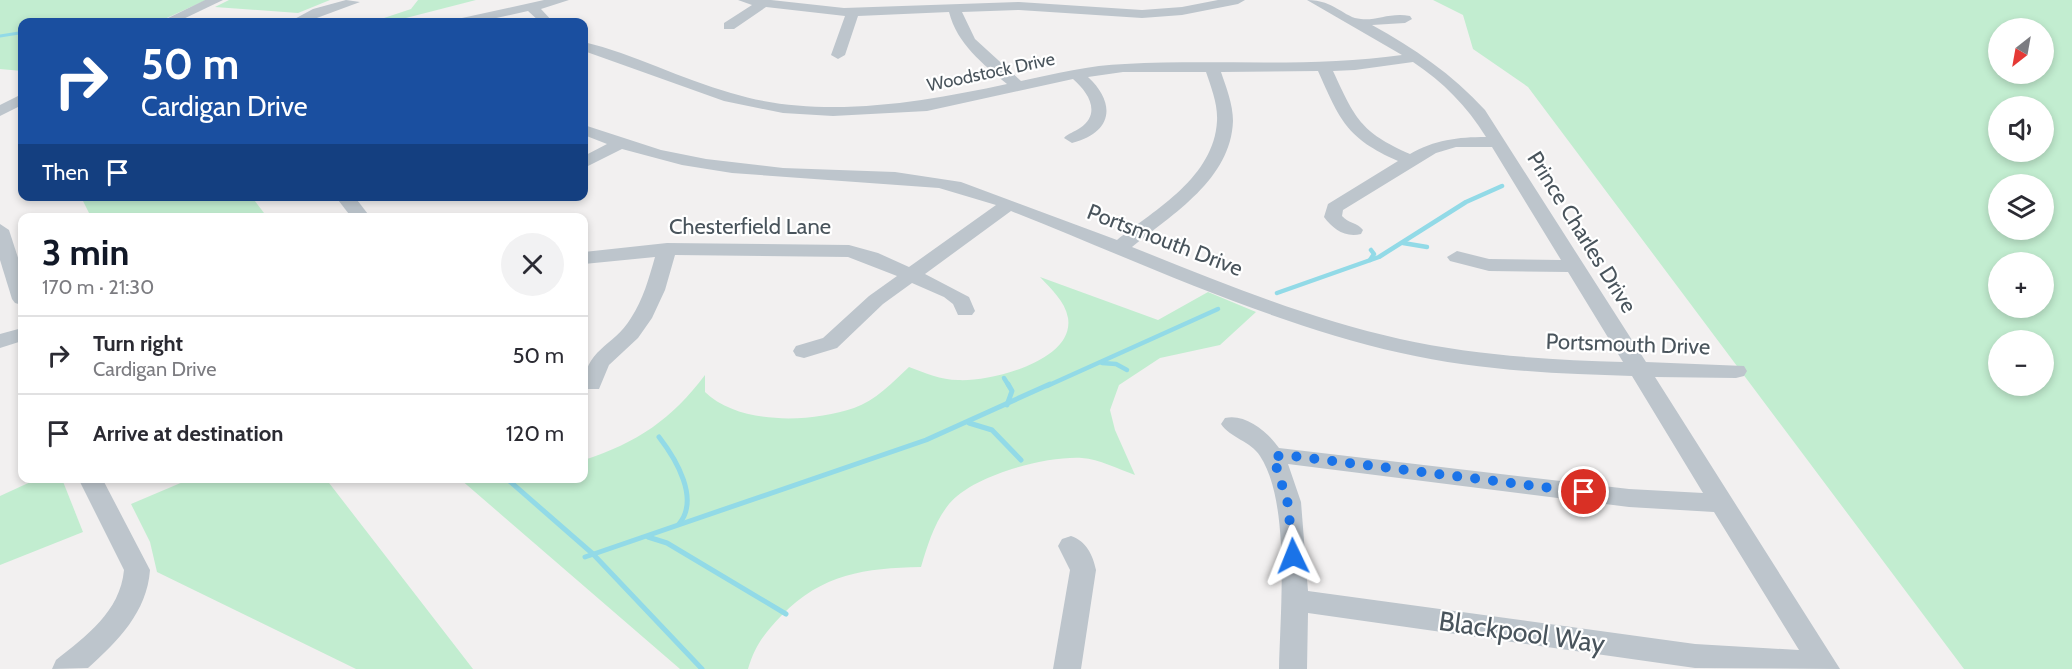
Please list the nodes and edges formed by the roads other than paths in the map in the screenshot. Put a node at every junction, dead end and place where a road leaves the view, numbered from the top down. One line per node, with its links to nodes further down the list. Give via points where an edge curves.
1 (216, 0): 11 (street)
2 (562, 0): 8 (street)
3 (745, 0): 7 (street)
4 (1238, 0): 9 (street, via 1150,14 1019,6)
5 (1314, 0): 16 (street, Prince Charles Drive)
6 (353, 2): 12 (street)
7 (764, 3): 10 (street); 17 (street)
8 (531, 7): 13 (street); 14 (street)
9 (954, 8): 10 (street); 24 (street, via 963,35)
10 (853, 12): 19 (street)
11 (176, 18)
12 (305, 18)
13 (480, 18)
14 (543, 18)
15 (1405, 19): 16 (street)
16 (1359, 24): 20 (street, Prince Charles Drive)
17 (729, 26)
18 (588, 47): 24 (street, Woodstock Drive, via 714,94 783,108 887,110 946,103)
19 (838, 55)
20 (1416, 57): 22 (street, Woodstock Drive, via 1367,66); 31 (street, Prince Charles Drive, via 1463,95)
21 (1212, 66): 22 (street, Woodstock Drive); 23 (street, Woodstock Drive, via 1151,66); 40 (street, via 1224,113 1219,152 1192,186)
22 (1324, 67): 33 (street, via 1357,132)
23 (1076, 74): 24 (street, Woodstock Drive); 30 (street, via 1096,95 1100,109 1089,130)
24 (1018, 86)
25 (0, 99): 26 (street)
26 (18, 100)
27 (18, 102): 28 (street)
28 (0, 111)
29 (588, 132): 32 (street, Portsmouth Drive)
30 (1072, 138)
31 (1498, 142): 33 (street, via 1446,144); 44 (street, Prince Charles Drive)
32 (619, 144): 34 (street); 36 (street, Portsmouth Drive, via 713,167 919,179 961,188)
33 (1410, 160): 38 (street, via 1334,208 1336,222)
34 (588, 161)
35 (348, 201): 37 (street)
36 (1008, 205): 40 (street, Portsmouth Drive); 45 (street)
37 (358, 213)
38 (1354, 230)
39 (1, 235): 46 (street)
40 (1119, 248): 51 (street, Portsmouth Drive, via 1303,318 1399,345 1505,362)
41 (667, 249): 43 (street, Chesterfield Lane); 45 (street, Chesterfield Lane, via 841,250 864,255); 53 (street, via 646,311 629,336 594,369)
42 (1457, 257): 44 (street, via 1479,264)
43 (588, 258)
44 (1575, 266): 51 (street, Prince Charles Drive)
45 (912, 276): 47 (street, Chesterfield Lane, via 957,297); 50 (street, via 876,300 830,343)
46 (18, 287)
47 (965, 311)
48 (18, 335): 49 (street)
49 (0, 341)
50 (804, 351)
51 (1639, 369): 52 (street, Portsmouth Drive); 57 (street, Prince Charles Drive)
52 (1736, 371)
53 (591, 384)
54 (1233, 424): 55 (street, via 1252,434)
55 (1273, 456): 57 (street, via 1629,498); 59 (street, via 1291,519)
56 (93, 483): 61 (street, via 137,570 138,587 124,612)
57 (1723, 503): 60 (street, Prince Charles Drive)
58 (1071, 546): 62 (street, via 1083,570)
59 (1293, 600): 60 (street, Blackpool Way, via 1695,656); 63 (street)
60 (1825, 666)
61 (72, 668)
62 (1067, 669)
63 (1293, 669)

